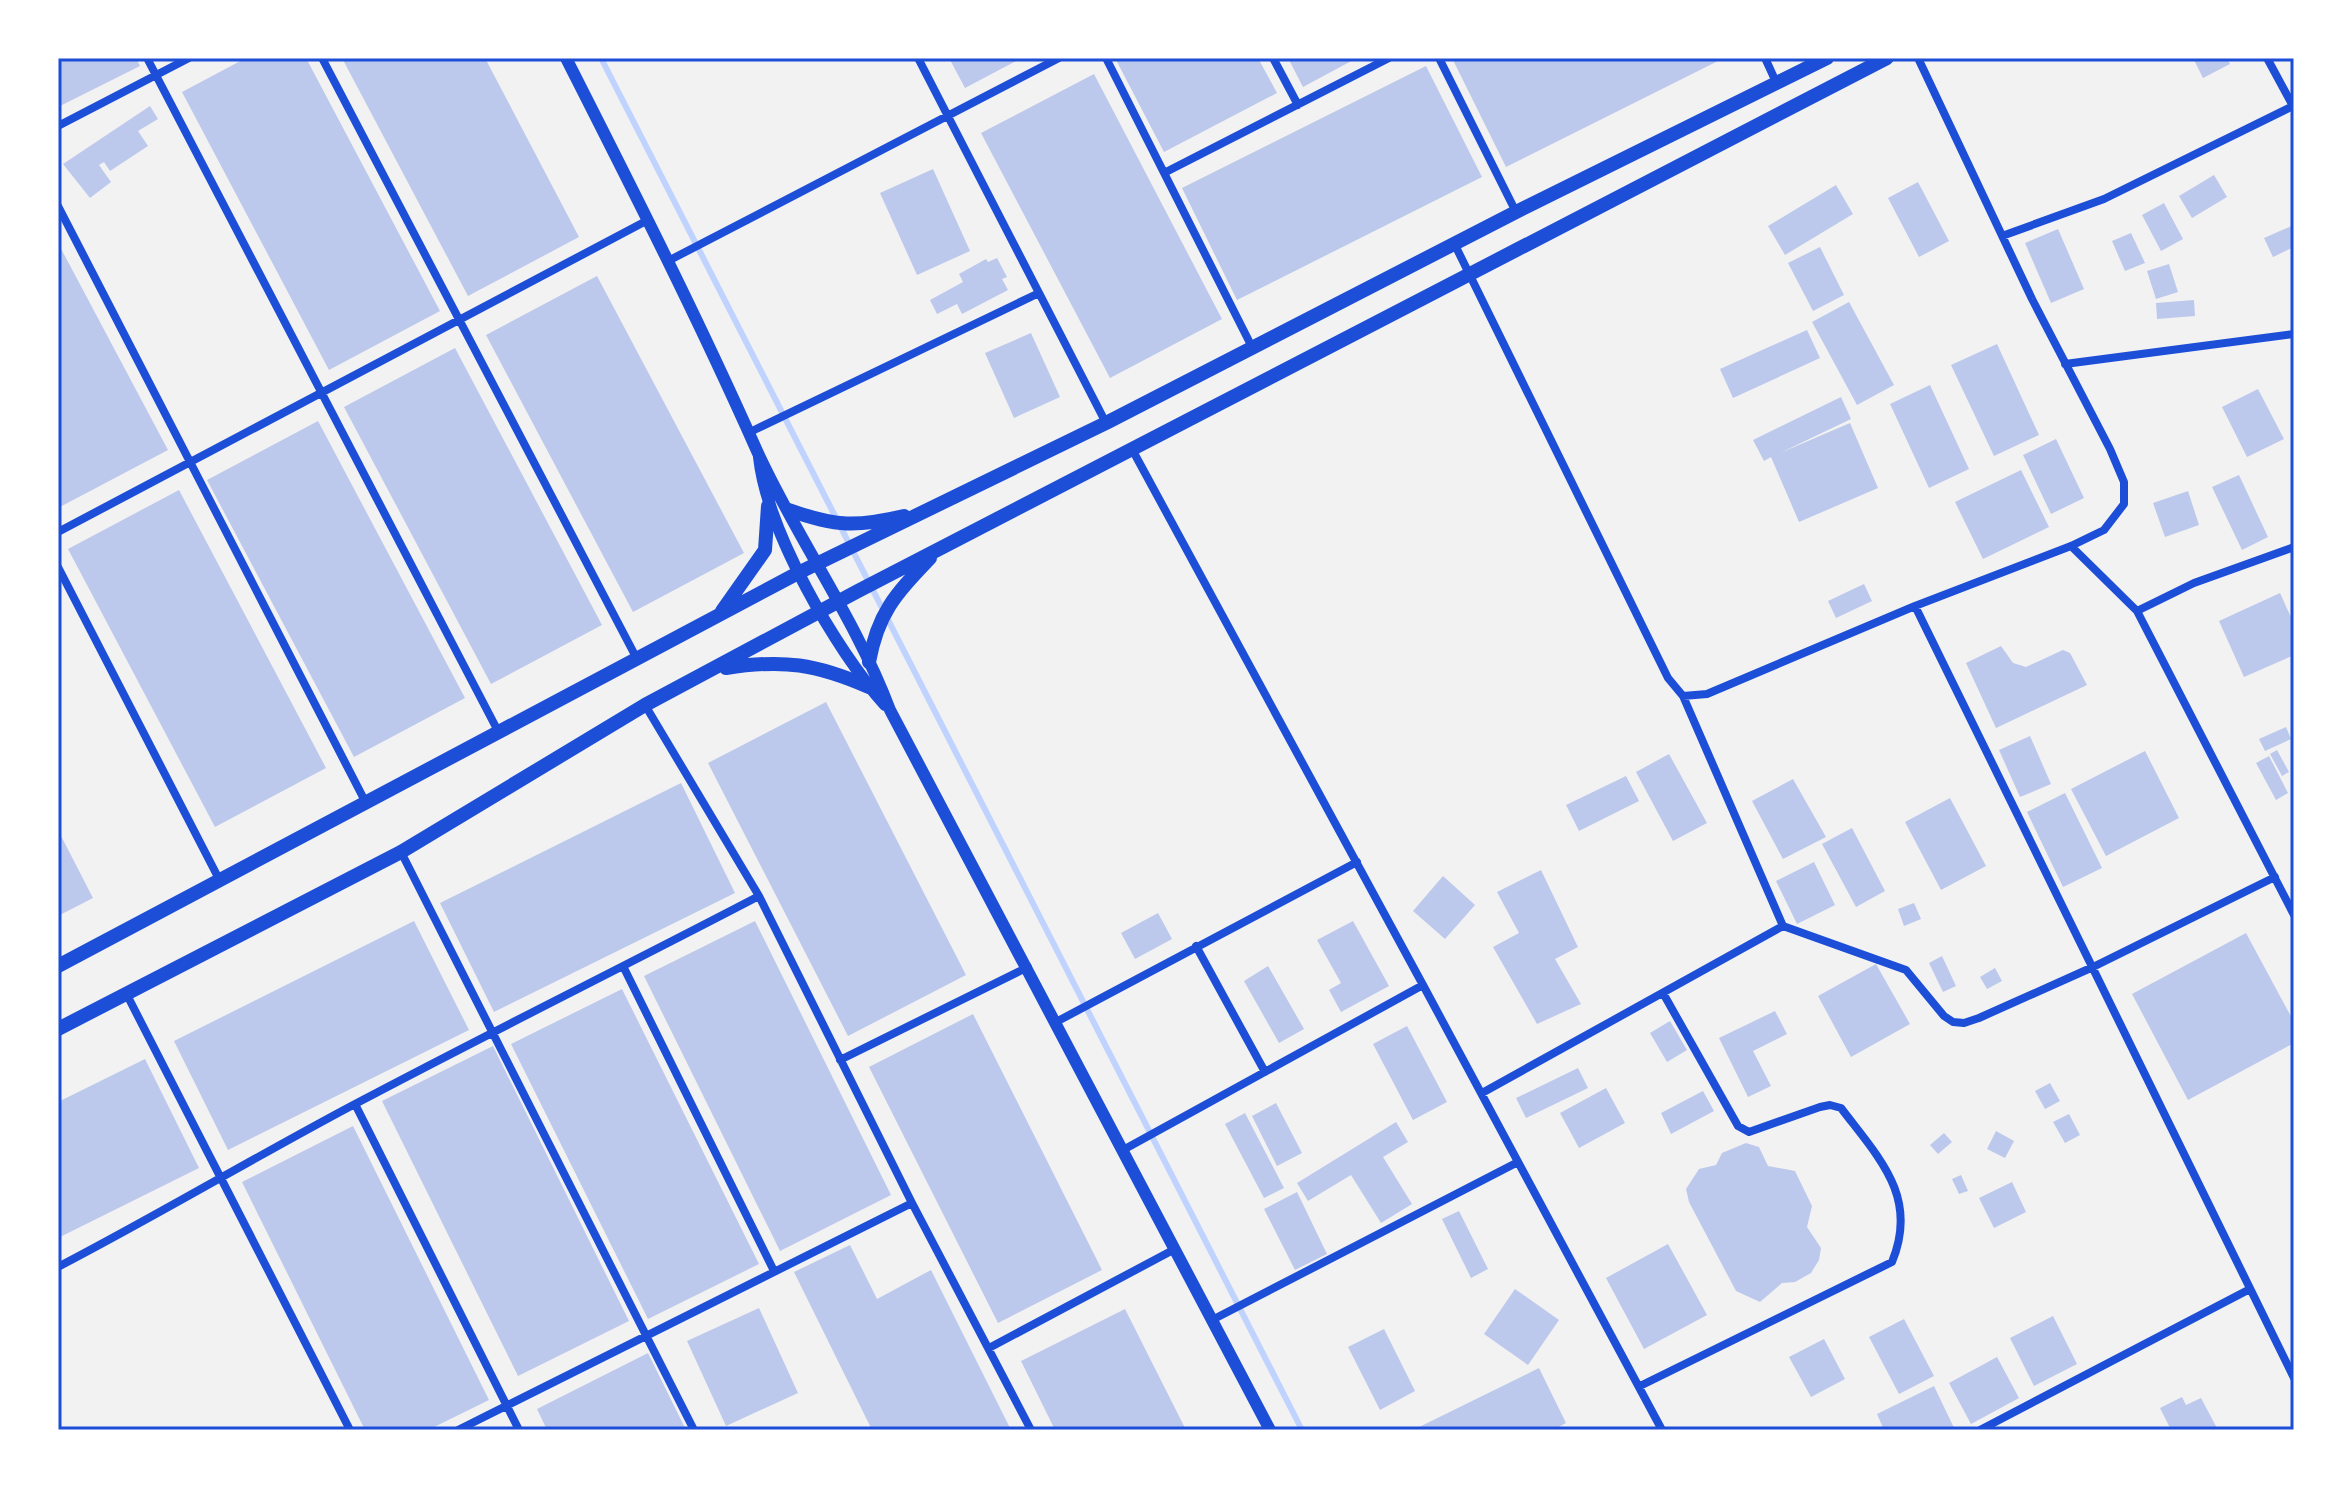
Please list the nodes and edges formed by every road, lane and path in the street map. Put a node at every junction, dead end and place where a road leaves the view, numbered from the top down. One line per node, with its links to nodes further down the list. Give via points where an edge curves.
1 (147, 58): 16 (street)
2 (189, 58): 16 (street)
3 (322, 58): 31 (street)
4 (566, 58): 25 (street)
5 (918, 58): 20 (street)
6 (1059, 58): 20 (street)
7 (1106, 58): 22 (street)
8 (1273, 58): 18 (street)
9 (1389, 58): 18 (street)
10 (1439, 58): 24 (street)
11 (1765, 58): 17 (street)
12 (1827, 58): 17 (main road)
13 (1887, 58): 29 (main road)
14 (1918, 58): 26 (street)
15 (2267, 58): 19 (street)
16 (156, 75): 21 (street); 35 (street)
17 (1777, 84): 24 (main road)
18 (1298, 105): 22 (street)
19 (2294, 107): 26 (street, via 2117,193)
20 (948, 116): 28 (street); 30 (street)
21 (58, 126)
22 (1164, 173): 33 (street)
23 (58, 206): 40 (street)
24 (1516, 212): 27 (main road)
25 (648, 220): 28 (street); 31 (street)
26 (2002, 236): 34 (street)
27 (1454, 243): 29 (street); 33 (main road)
28 (668, 261): 37 (street)
29 (1469, 275): 38 (main road); 60 (street, via 1668,678)
30 (1039, 293): 36 (street); 37 (street)
31 (459, 319): 35 (street); 56 (street)
32 (2294, 334): 34 (street)
33 (1253, 349): 36 (main road)
34 (2065, 364): 45 (street, via 2124,482 2124,504 2116,518)
35 (319, 393): 40 (street); 63 (street)
36 (1106, 423): 43 (main road)
37 (750, 432): 39 (street)
38 (1133, 451): 47 (main road); 66 (street)
39 (758, 452): 41 (street); 42 (street)
40 (192, 461): 44 (street); 64 (street)
41 (768, 506): 50 (street); 55 (main road, via 765,550)
42 (789, 510): 43 (main road, via 854,526); 48 (street)
43 (924, 511): 48 (main road)
44 (58, 532)
45 (2071, 546): 52 (street); 54 (street)
46 (2294, 547): 54 (street, via 2194,583)
47 (940, 548): 51 (main road); 57 (main road, via 885,609 874,631)
48 (817, 563): 50 (main road); 51 (street)
49 (58, 567): 68 (street)
50 (800, 572): 53 (street); 55 (main road)
51 (839, 602): 53 (main road); 57 (street)
52 (1915, 606): 60 (street, via 1707,694); 76 (street)
53 (822, 611): 58 (main road); 59 (street)
54 (2137, 611): 67 (street)
55 (718, 617): 56 (main road)
56 (637, 659): 63 (main road)
57 (869, 662): 62 (street)
58 (714, 670): 59 (main road, via 762,662 800,664); 61 (main road)
59 (869, 687): 62 (street)
60 (1683, 696): 71 (street)
61 (645, 705): 65 (main road); 69 (street)
62 (890, 710): 75 (street)
63 (499, 733): 64 (main road)
64 (366, 804): 68 (main road)
65 (401, 852): 78 (main road); 82 (street)
66 (1357, 862): 72 (street); 77 (street)
67 (2275, 877): 70 (street); 76 (street)
68 (220, 881): 73 (main road)
69 (759, 896): 74 (street); 83 (street)
70 (2294, 915)
71 (1783, 926): 76 (street, via 1906,970 1953,1022 1979,1018); 79 (street)
72 (1196, 946): 80 (street); 84 (street)
73 (58, 966)
74 (623, 966): 82 (street); 93 (street)
75 (1028, 967): 80 (street); 83 (street)
76 (2093, 967): 94 (street)
77 (1423, 985): 84 (street); 85 (street)
78 (126, 993): 81 (main road); 89 (street)
79 (1663, 993): 85 (street); 99 (street, via 1738,1126 1749,1132 1820,1107 1841,1108 1884,1164 1900,1200 1903,1235 1892,1262)
80 (1056, 1022): 87 (street)
81 (58, 1029)
82 (493, 1033): 86 (street); 96 (street)
83 (840, 1060): 90 (street)
84 (1265, 1072): 87 (street)
85 (1482, 1093): 88 (street)
86 (355, 1104): 89 (street); 100 (street)
87 (1123, 1150): 91 (street)
88 (1518, 1162): 95 (street); 99 (street)
89 (219, 1178): 92 (street); 101 (street)
90 (912, 1203): 93 (street); 97 (street)
91 (1175, 1249): 95 (street); 97 (street)
92 (58, 1267)
93 (774, 1271): 96 (street)
94 (2250, 1289): 98 (street); 108 (street)
95 (1212, 1320): 106 (street)
96 (646, 1336): 100 (street); 104 (street)
97 (989, 1348): 105 (street)
98 (2294, 1378)
99 (1640, 1386): 107 (street)
100 (506, 1406): 102 (street); 103 (street)
101 (350, 1430)
102 (458, 1430)
103 (519, 1430)
104 (694, 1430)
105 (1031, 1430)
106 (1270, 1430)
107 (1662, 1430)
108 (1980, 1430)

